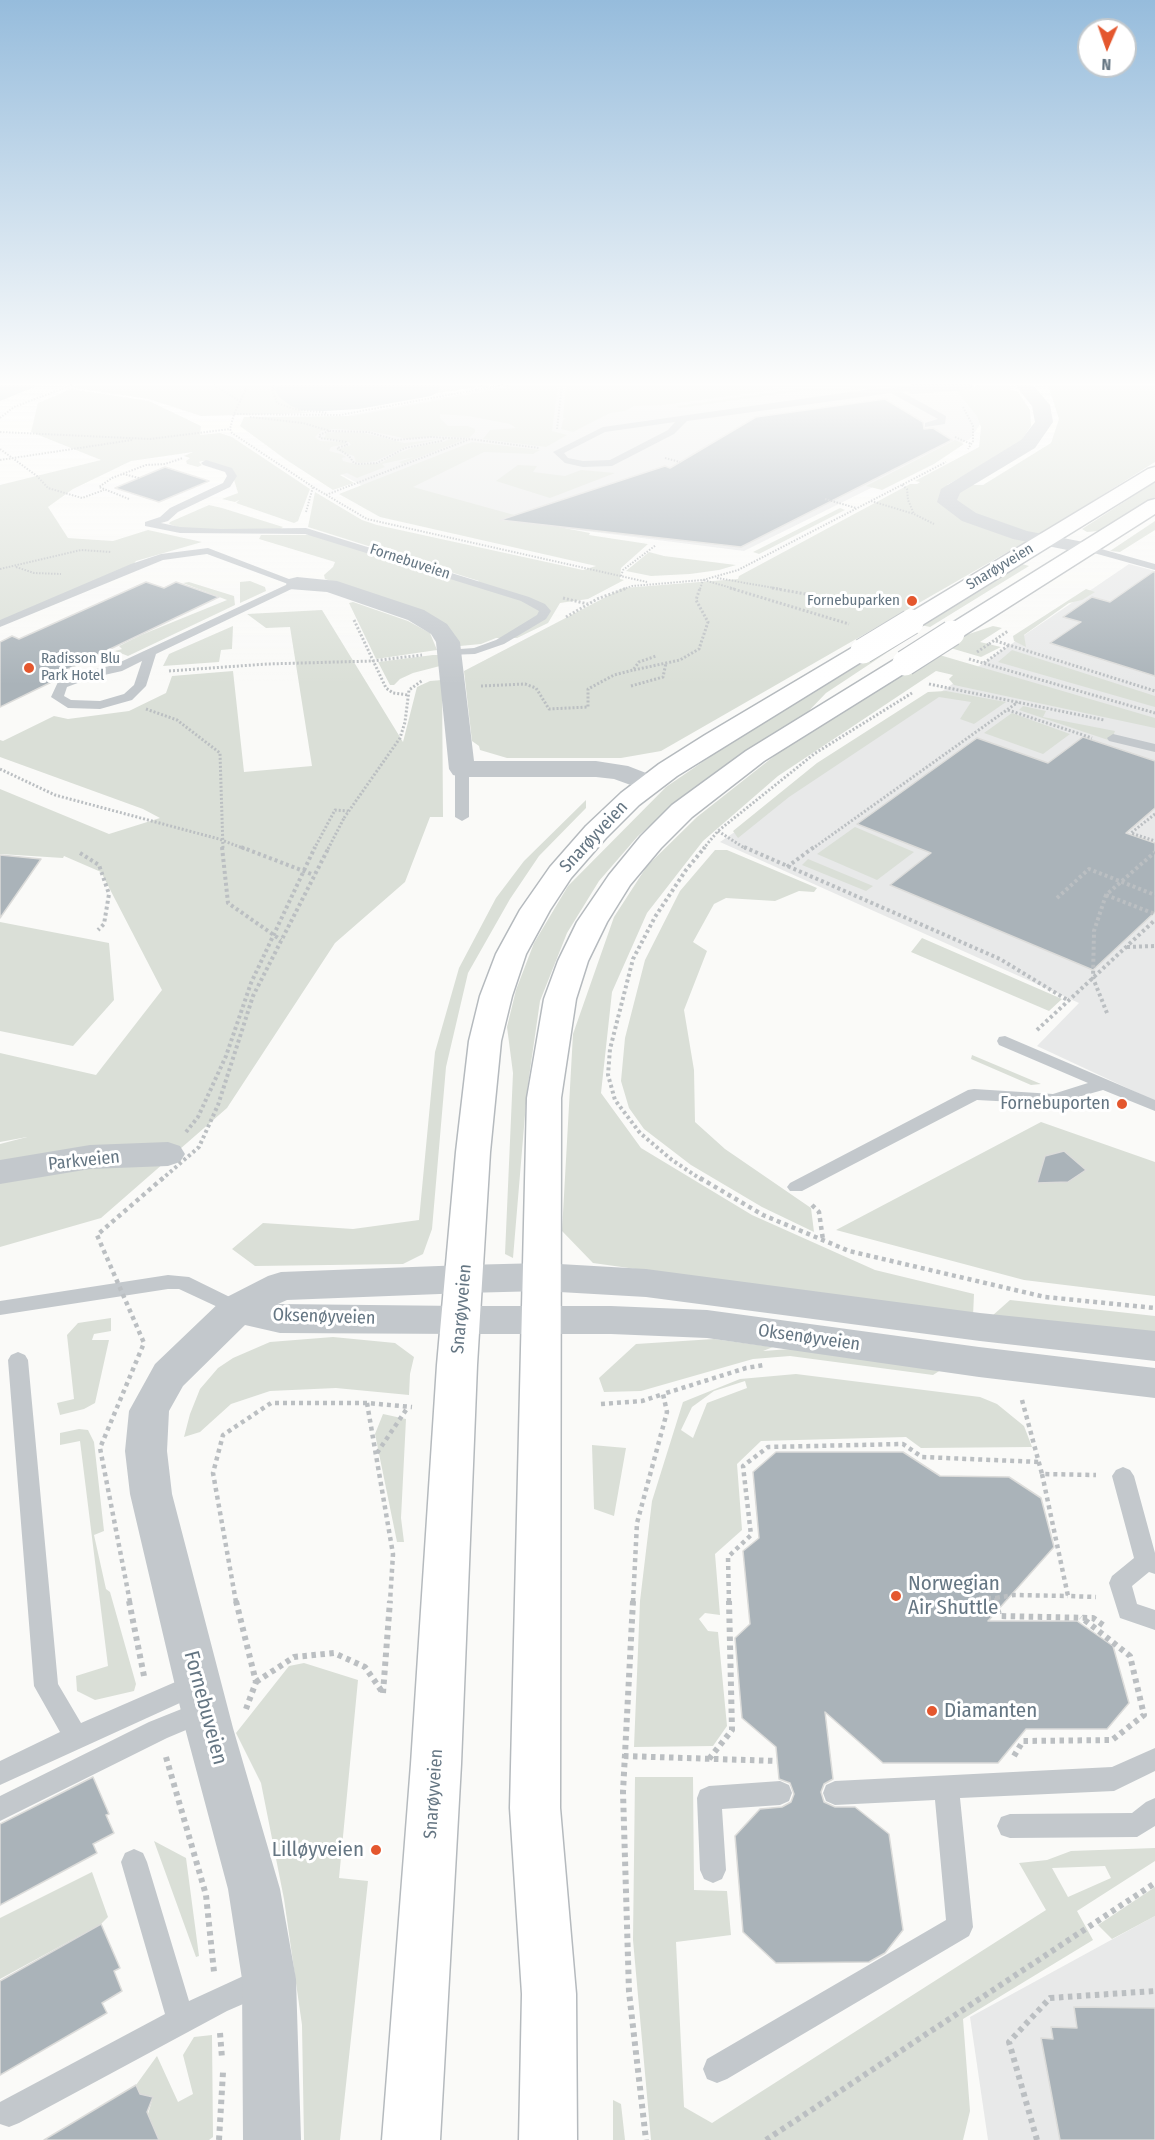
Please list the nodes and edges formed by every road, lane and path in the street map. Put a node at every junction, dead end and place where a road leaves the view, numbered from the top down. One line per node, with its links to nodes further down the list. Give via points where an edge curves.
1 (45, 485): 9 (path, via 82,498)
2 (103, 485): 9 (path, via 99,487)
3 (227, 485): 41 (lane, Fornebuveien, via 149,524 180,530 313,532 525,599 545,611 542,617 500,642 475,651)
4 (310, 485): 10 (path)
5 (352, 485): 10 (path)
6 (902, 485): 13 (path); 16 (path, via 907,489)
7 (958, 485): 18 (street, via 948,493 951,507 985,523)
8 (1133, 485): 18 (main road, Snarøyveien)
9 (105, 490): 11 (path)
10 (326, 495): 28 (path, via 383,524)
11 (129, 499)
12 (825, 499): 15 (path)
13 (871, 501): 15 (path); 16 (path)
14 (1155, 506): 20 (main road, Snarøyveien)
15 (857, 509): 29 (path)
16 (914, 514): 17 (path)
17 (942, 528)
18 (1050, 537): 20 (street); 65 (main road, Snarøyveien, bridge, via 714,740)
19 (656, 545): 28 (path, via 623,570)
20 (1087, 548): 25 (lane); 97 (main road, Snarøyveien, bridge, via 755,756 682,811 619,881 592,922 573,962 551,1045 544,1098)
21 (108, 551): 22 (path, via 155,553); 23 (path); 24 (path, via 81,550)
22 (161, 557): 32 (lane, via 208,551); 36 (lane)
23 (104, 561)
24 (15, 567): 26 (path); 27 (path, via 34,573)
25 (1155, 567)
26 (0, 569)
27 (70, 573)
28 (621, 576): 31 (path)
29 (716, 578): 30 (path); 33 (path)
30 (703, 580): 31 (path); 37 (path); 45 (path, via 696,600 708,622 699,649)
31 (651, 583): 35 (path, via 610,593)
32 (297, 584): 40 (lane); 41 (street, via 329,586 416,615 439,629 448,642)
33 (878, 607)
34 (351, 614): 44 (path)
35 (559, 621)
36 (0, 624)
37 (849, 624)
38 (995, 640): 39 (path)
39 (1009, 645): 46 (path); 54 (path)
40 (152, 652): 48 (lane); 56 (lane, via 118,668 62,685 57,697 68,704 100,705)
41 (449, 652): 44 (path); 53 (street)
42 (656, 656): 47 (path, via 639,662)
43 (961, 657): 46 (path)
44 (372, 661): 48 (path); 55 (path, via 386,688)
45 (666, 663): 47 (path); 52 (path, via 663,677)
46 (984, 663): 59 (path)
47 (633, 670): 53 (path, via 588,689 588,707 549,709 536,688 525,684)
48 (144, 673): 56 (lane, via 140,686)
49 (936, 678): 51 (path)
50 (426, 679): 55 (path, via 412,685)
51 (928, 683): 57 (path); 69 (path, via 814,754)
52 (631, 686)
53 (453, 687): 63 (street)
54 (1155, 691)
55 (408, 695): 66 (path, via 400,738)
56 (126, 698): 70 (path, via 177,720 220,753)
57 (1018, 702): 58 (path); 60 (path)
58 (1008, 709): 61 (path); 74 (path)
59 (1155, 713)
60 (1109, 721)
61 (1106, 740): 62 (lane)
62 (1155, 748)
63 (462, 769): 65 (street, via 596,769 619,772); 68 (lane)
64 (0, 770): 70 (path, via 55,795)
65 (650, 784): 98 (main road, Snarøyveien, via 596,832 560,873 511,954 485,1041)
66 (348, 811): 75 (path, via 335,810); 76 (path, bridge)
67 (1155, 814): 71 (path, via 1131,833)
68 (462, 817)
69 (718, 831): 74 (path, via 746,849); 96 (path, via 686,870 633,959 610,1049 608,1075 615,1100 640,1133 672,1160 763,1215)
70 (222, 840): 75 (path); 83 (path, via 228,903)
71 (1155, 841)
72 (1155, 852): 77 (path)
73 (80, 853): 82 (path, via 99,865 109,894 104,924)
74 (787, 867): 88 (path, via 1000,958)
75 (303, 870): 76 (path); 83 (path)
76 (314, 875): 84 (path, bridge)
77 (1106, 895): 80 (path); 87 (path, via 1094,931)
78 (1155, 895): 79 (path, via 1089,869)
79 (1057, 898)
80 (1155, 914)
81 (1155, 920): 86 (path)
82 (99, 930)
83 (273, 935): 84 (path); 93 (path, via 198,1117)
84 (281, 940): 124 (path, bridge, via 253,996 218,1105 199,1147 97,1235 144,1342 100,1448)
85 (1155, 946): 86 (path)
86 (1126, 947): 87 (path)
87 (1093, 978): 88 (path); 89 (path)
88 (1069, 1001): 90 (path)
89 (1107, 1013)
90 (1012, 1044): 91 (lane)
91 (1105, 1084): 92 (lane); 95 (lane, via 1053,1100 974,1094)
92 (1155, 1106)
93 (168, 1154): 94 (street, Parkveien, via 90,1158)
94 (0, 1172)
95 (796, 1187): 96 (path, via 819,1212)
96 (823, 1240): 100 (path, via 849,1251 1045,1297)
97 (541, 1298): 98 (street, Oksenøyveien); 102 (street, Oksenøyveien, via 646,1283 980,1327); 105 (street, Oksenøyveien, via 979,1362); 152 (main road, via 535,1808 549,1994)
98 (463, 1300): 101 (street, Oksenøyveien, via 280,1319); 151 (main road, Snarøyveien)
99 (0, 1308): 101 (lane, via 182,1282)
100 (1155, 1308)
101 (237, 1309): 126 (street, Fornebuveien, via 169,1376 149,1411 146,1451 151,1494)
102 (1146, 1342)
103 (18, 1360): 127 (lane, via 46,1686)
104 (774, 1364): 106 (path, via 746,1368)
105 (1155, 1383)
106 (663, 1394): 109 (path, via 642,1401); 128 (path, via 667,1412 637,1523)
107 (1028, 1395): 111 (path, via 1020,1394)
108 (368, 1403): 110 (path); 110 (path, via 410,1407); 125 (path, via 271,1403 223,1435 213,1473 230,1577)
109 (601, 1404)
110 (376, 1454): 125 (path, via 393,1554 383,1693 365,1667 334,1653 294,1657)
111 (1039, 1462): 112 (path); 129 (path, via 922,1457 903,1444 768,1447 743,1466 751,1535 728,1557 732,1730)
112 (1042, 1474): 113 (path); 115 (path)
113 (1123, 1476): 114 (lane)
114 (1150, 1563): 117 (lane, via 1120,1583)
115 (1068, 1596): 116 (path); 119 (path)
116 (1099, 1597): 117 (path); 120 (path)
117 (1124, 1597): 122 (lane, via 1128,1611)
118 (979, 1598): 119 (path)
119 (996, 1598): 121 (path, via 999,1616)
120 (1101, 1606)
121 (1081, 1617): 123 (path, via 1093,1618); 133 (path, via 1130,1656 1144,1715 1112,1740 1023,1741)
122 (1155, 1620)
123 (1112, 1631)
124 (144, 1676)
125 (256, 1682): 126 (path, via 247,1708)
126 (204, 1707): 127 (lane); 137 (lane); 143 (street, Fornebuveien, via 254,1889); 145 (path, via 162,1744 207,1895)
127 (76, 1737): 132 (lane)
128 (624, 1756): 129 (path); 153 (path, via 629,1992)
129 (709, 1759): 131 (path)
130 (1155, 1759): 133 (lane, via 1114,1779)
131 (777, 1761)
132 (0, 1773)
133 (995, 1784): 134 (lane)
134 (946, 1787): 136 (lane); 147 (lane, via 960,1927)
135 (780, 1793): 141 (lane, via 709,1798)
136 (835, 1793)
137 (0, 1809)
138 (1155, 1810): 139 (lane, via 1137,1825)
139 (1010, 1826)
140 (134, 1862): 146 (lane)
141 (714, 1870)
142 (1155, 1883): 154 (path)
143 (269, 1979): 145 (lane); 150 (street, Fornebuveien)
144 (1155, 1991): 155 (path, via 1050,1998 1009,2042)
145 (217, 2001): 146 (lane); 149 (path, via 223,2064)
146 (181, 2021): 148 (lane)
147 (717, 2069)
148 (9, 2113)
149 (219, 2140)
150 (272, 2140)
151 (411, 2140)
152 (548, 2140)
153 (646, 2140)
154 (766, 2140)
155 (1037, 2140)

